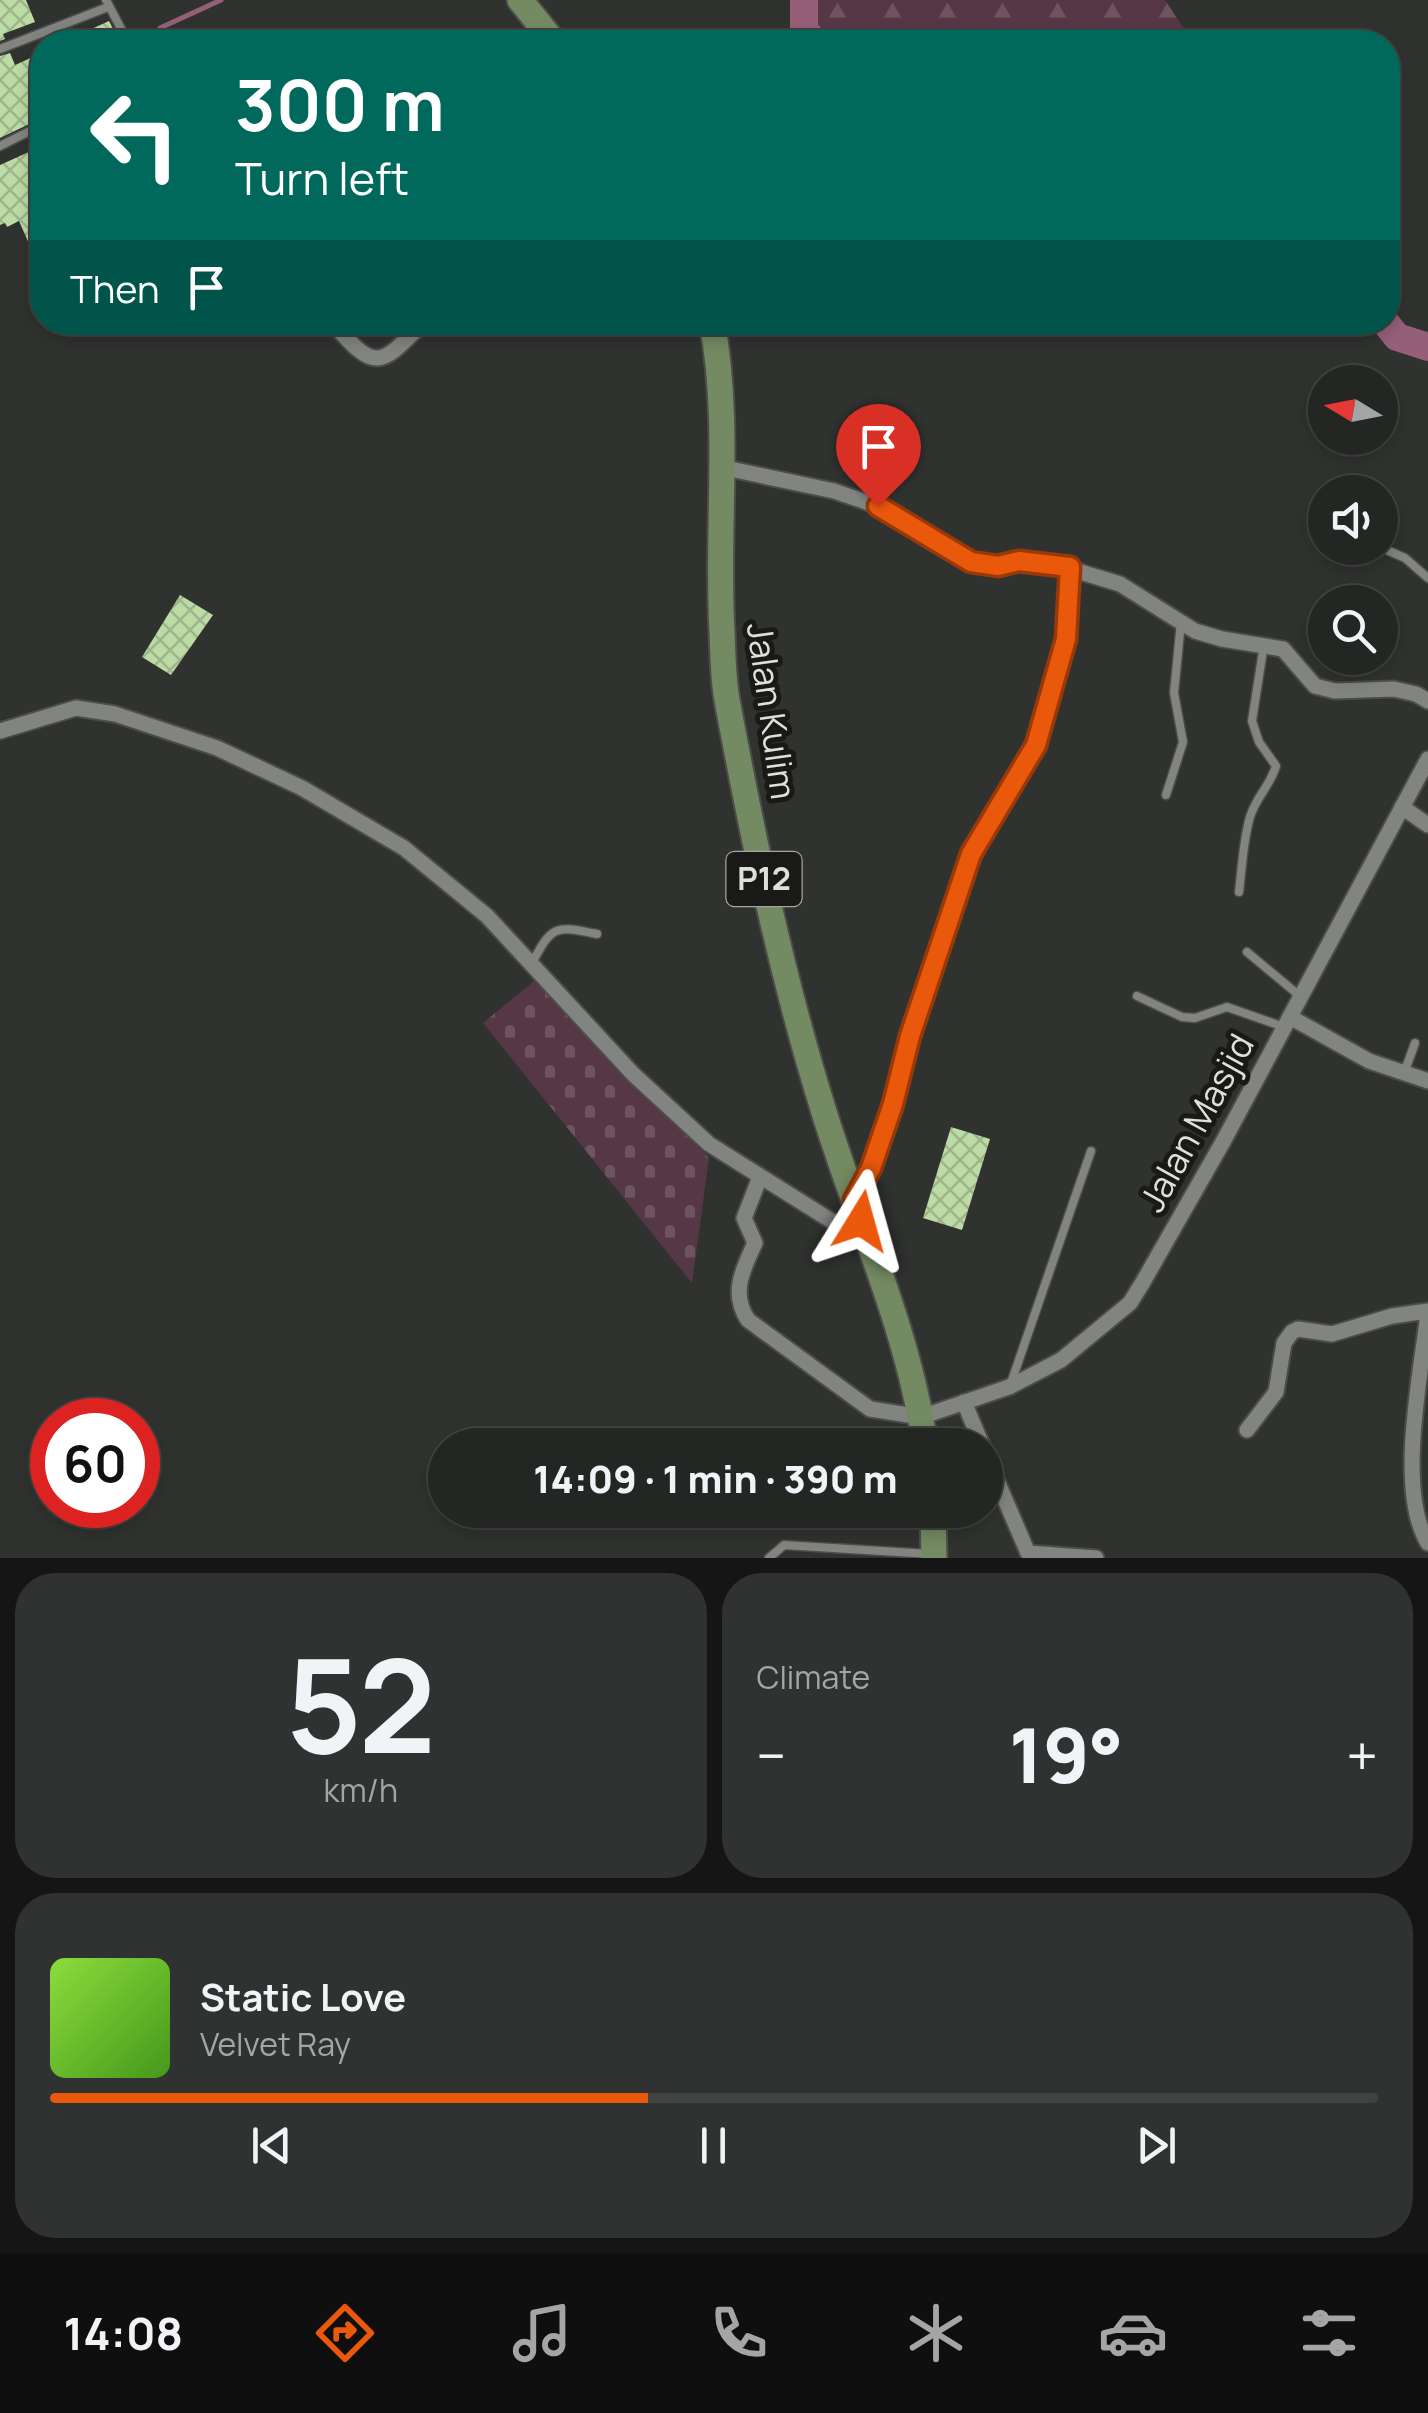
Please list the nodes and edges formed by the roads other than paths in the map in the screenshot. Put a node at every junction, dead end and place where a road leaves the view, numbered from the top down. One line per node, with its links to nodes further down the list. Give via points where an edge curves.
1 (520, 0): 5 (main road)
2 (107, 3): 3 (lane); 4 (lane)
3 (46, 30)
4 (122, 30)
5 (544, 30)
6 (30, 37): 7 (lane)
7 (0, 50)
8 (30, 131): 9 (lane)
9 (0, 146)
10 (344, 335): 11 (street, via 368,358 381,359)
11 (411, 335)
12 (714, 335): 13 (main road, Jalan Kulim / P12)
13 (721, 467): 15 (street, via 878,506 971,562); 37 (main road, Jalan Kulim / P12, via 726,694 783,966)
14 (1398, 555): 16 (lane)
15 (1070, 567): 17 (street, via 1120,584); 37 (street, via 1066,639 1036,745 971,854)
16 (1428, 578)
17 (1181, 622): 18 (street, via 1222,639); 22 (lane, via 1174,693 1183,742)
18 (1264, 644): 19 (street, via 1283,649 1315,686 1394,689); 25 (lane, via 1252,721 1276,766 1250,818)
19 (1428, 701)
20 (0, 731): 28 (street, via 76,708 217,748 404,848 487,916)
21 (1428, 759): 23 (street, Jalan Masjid)
22 (1166, 795)
23 (1402, 807): 24 (street); 30 (street, Jalan Masjid)
24 (1428, 825)
25 (1239, 892)
26 (597, 934): 28 (lane, via 555,930)
27 (1247, 952): 30 (lane)
28 (531, 966): 36 (street, via 709,1144)
29 (1137, 996): 31 (lane, via 1182,1017 1228,1008)
30 (1301, 996): 31 (street, Jalan Masjid)
31 (1287, 1022): 33 (street); 39 (street, Jalan Masjid, via 1130,1303 1061,1360)
32 (1415, 1044): 33 (lane)
33 (1404, 1073): 34 (street)
34 (1428, 1080)
35 (1091, 1151): 39 (lane)
36 (760, 1176): 37 (street, via 838,1224); 41 (street, via 744,1218 755,1244 740,1272 740,1308 748,1320 870,1409)
37 (857, 1210): 41 (main road, Jalan Kulim / P12)
38 (1428, 1312): 44 (street, via 1341,1332 1292,1332 1276,1392); 47 (street, via 1413,1460 1416,1519)
39 (1009, 1387): 40 (street, Jalan Masjid)
40 (964, 1402): 41 (street, Jalan Masjid); 43 (street)
41 (921, 1416): 42 (main road, Jalan Kulim / P12)
42 (923, 1428)
43 (975, 1428)
44 (1247, 1430)
45 (1003, 1495): 51 (street, via 1028,1553)
46 (933, 1528): 48 (main road)
47 (1428, 1546): 49 (street)
48 (934, 1556): 50 (lane, via 784,1545)
49 (1417, 1557)
50 (769, 1558)
51 (1096, 1558)

